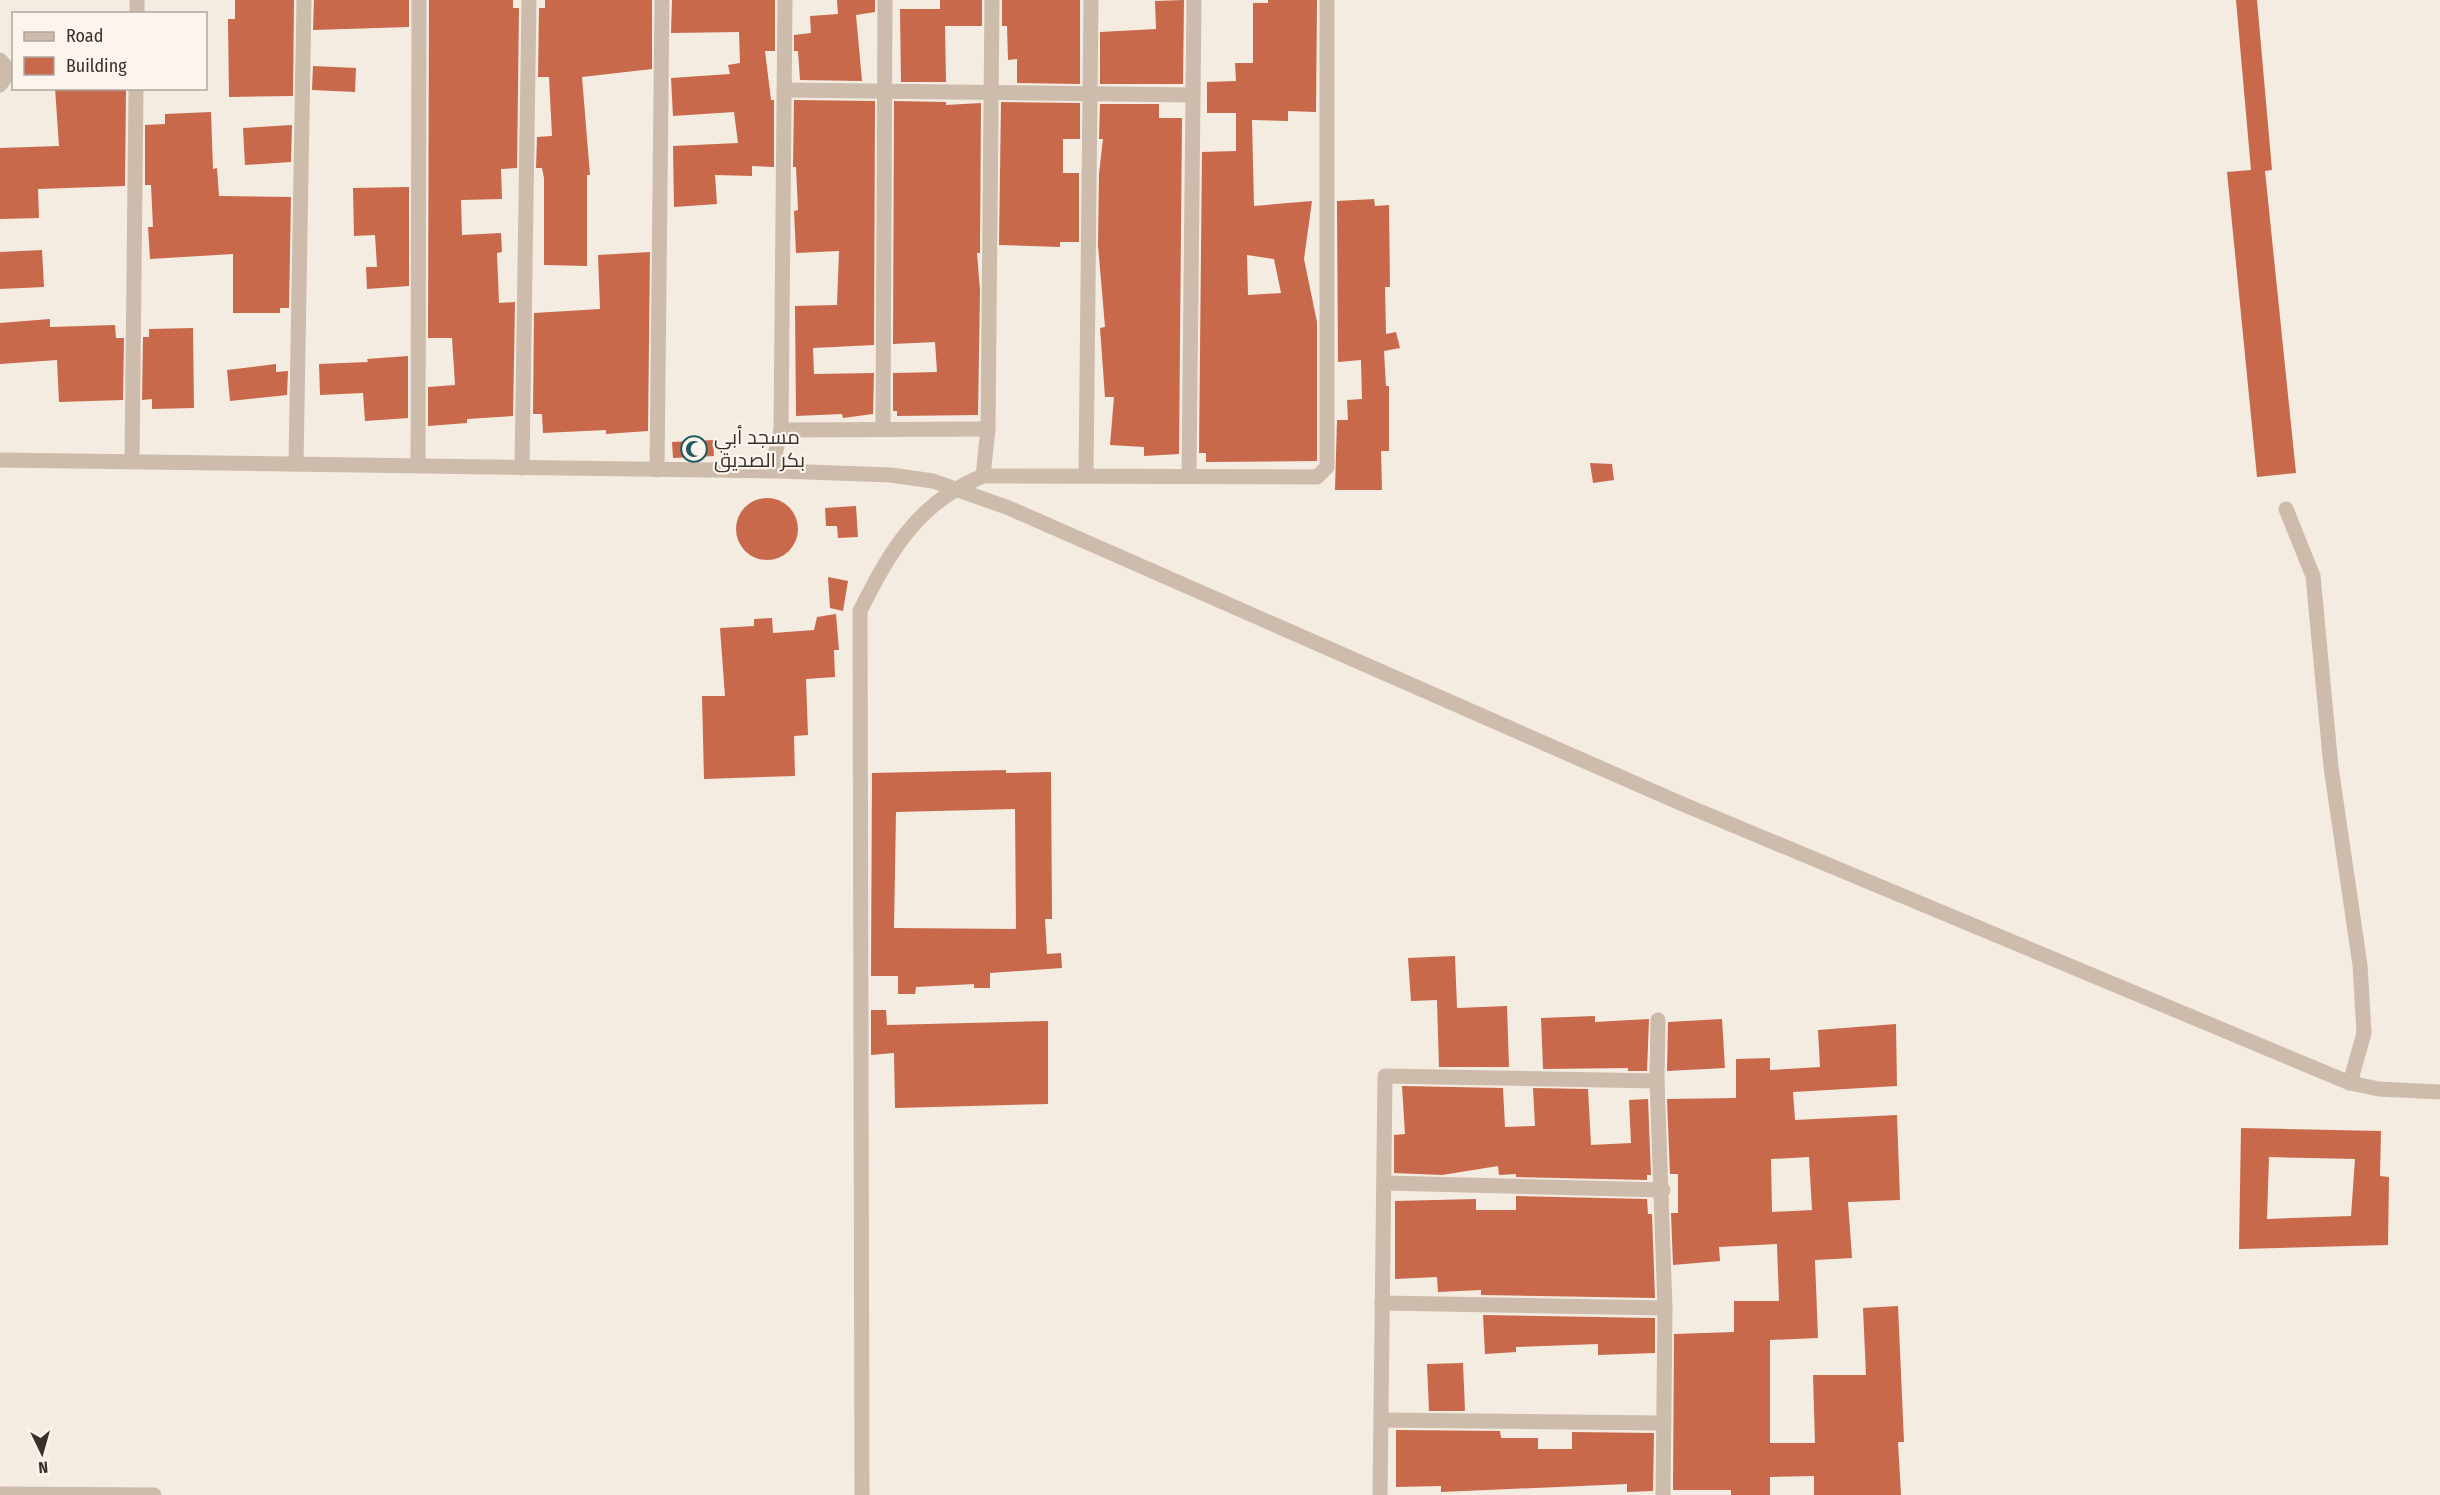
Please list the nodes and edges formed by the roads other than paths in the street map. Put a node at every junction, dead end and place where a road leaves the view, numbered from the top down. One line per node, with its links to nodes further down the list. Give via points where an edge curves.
1 (304, 0): 24 (street)
2 (419, 0): 25 (street)
3 (530, 0): 26 (street)
4 (662, 0): 27 (street)
5 (785, 0): 14 (street)
6 (885, 0): 15 (street)
7 (992, 0): 16 (street)
8 (1091, 0): 17 (street)
9 (1194, 0): 18 (street)
10 (1327, 0): 31 (street, via 1327,467 1317,477)
11 (8, 67): 12 (street)
12 (0, 85)
13 (136, 90): 23 (street)
14 (784, 90): 15 (street); 21 (street)
15 (884, 91): 16 (street); 19 (street)
16 (992, 93): 17 (street); 20 (street)
17 (1090, 94): 18 (street); 30 (street)
18 (1193, 95): 31 (street)
19 (883, 428): 20 (street); 21 (street)
20 (988, 429): 29 (street)
21 (781, 430): 28 (street)
22 (0, 460): 23 (street)
23 (132, 462): 24 (street)
24 (296, 464): 25 (street)
25 (418, 466): 26 (street)
26 (522, 468): 27 (street)
27 (657, 470): 28 (street)
28 (771, 471): 32 (street, via 891,475)
29 (983, 476): 30 (street); 32 (street)
30 (1086, 476): 31 (street)
31 (1189, 476)
32 (955, 487): 36 (street, via 1670,798); 46 (street, via 908,529 880,569 860,610)
33 (2286, 510): 36 (street, via 2313,576 2331,767 2360,965 2364,1033)
34 (1658, 1020): 35 (street)
35 (1657, 1081): 38 (street, via 1385,1076); 39 (street)
36 (2350, 1083): 37 (street, via 2379,1089)
37 (2440, 1092)
38 (1384, 1183): 39 (street); 40 (street)
39 (1663, 1190): 41 (street)
40 (1382, 1303): 41 (street); 42 (street)
41 (1665, 1308): 43 (street)
42 (1381, 1420): 43 (street); 47 (street)
43 (1664, 1423): 48 (street)
44 (0, 1494): 45 (street)
45 (153, 1495)
46 (862, 1495)
47 (1380, 1495)
48 (1663, 1495)

